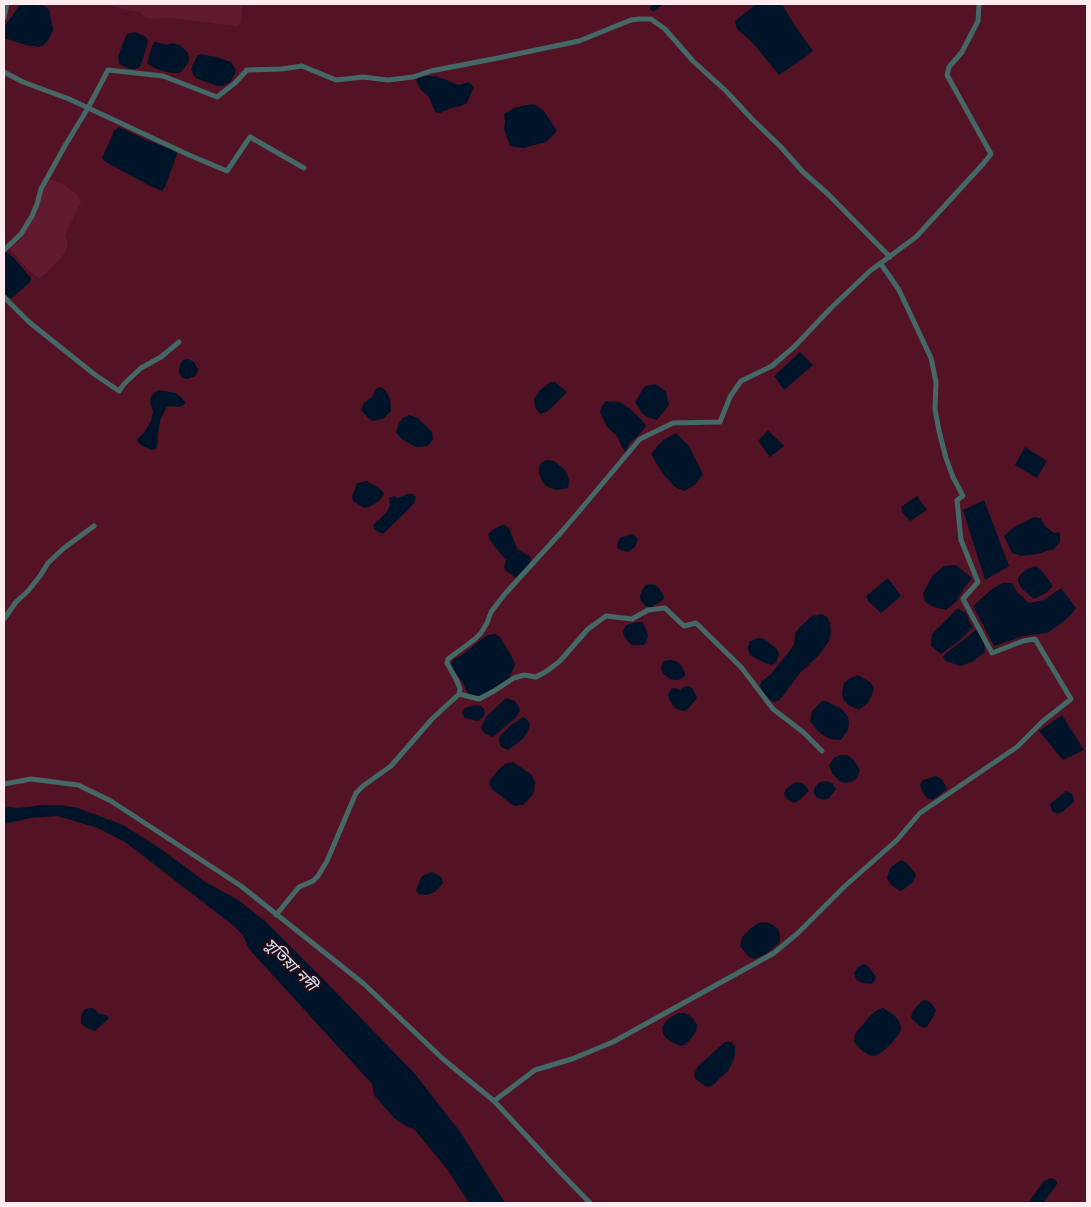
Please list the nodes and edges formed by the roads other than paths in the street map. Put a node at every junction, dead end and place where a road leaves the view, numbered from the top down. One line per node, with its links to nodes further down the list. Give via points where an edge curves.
1 (7, 4): 3 (street)
2 (979, 4): 8 (street, via 978,21 962,52 949,67 948,75 990,154 916,238)
3 (4, 18)
4 (4, 72): 5 (street)
5 (88, 108): 6 (street, via 227,171 250,137); 7 (street, via 41,189 32,216 21,234); 8 (street, via 108,70 163,76 217,97 248,70 302,66 336,80 413,77 579,41 631,20 651,19 665,29 693,61)
6 (304, 168)
7 (4, 250)
8 (890, 257): 9 (street)
9 (881, 264): 14 (street, via 772,366 741,381 720,422 673,423 640,438 504,595 475,639 448,659 447,664 460,689); 18 (street, via 899,290 931,358 939,431 953,477 963,496 957,500 961,540 978,582 963,599 992,653 1035,639 1071,699 1017,747 920,813 897,840 774,953 613,1042 572,1060 535,1070)
10 (4, 297): 11 (street, via 29,322 119,391 141,368)
11 (179, 342)
12 (94, 526): 13 (street, via 48,563)
13 (4, 619)
14 (458, 694): 15 (street, via 479,699 514,678 524,675 536,677 547,672 588,629 606,616 632,619 648,610 666,608 684,626 696,623 741,667 773,709); 17 (street, via 391,766 356,793 318,876 299,887)
15 (822, 751)
16 (4, 784): 17 (street, via 31,779 78,785 111,801 186,850)
17 (276, 915): 18 (street, via 364,984 443,1059)
18 (494, 1101): 19 (street)
19 (590, 1203)

